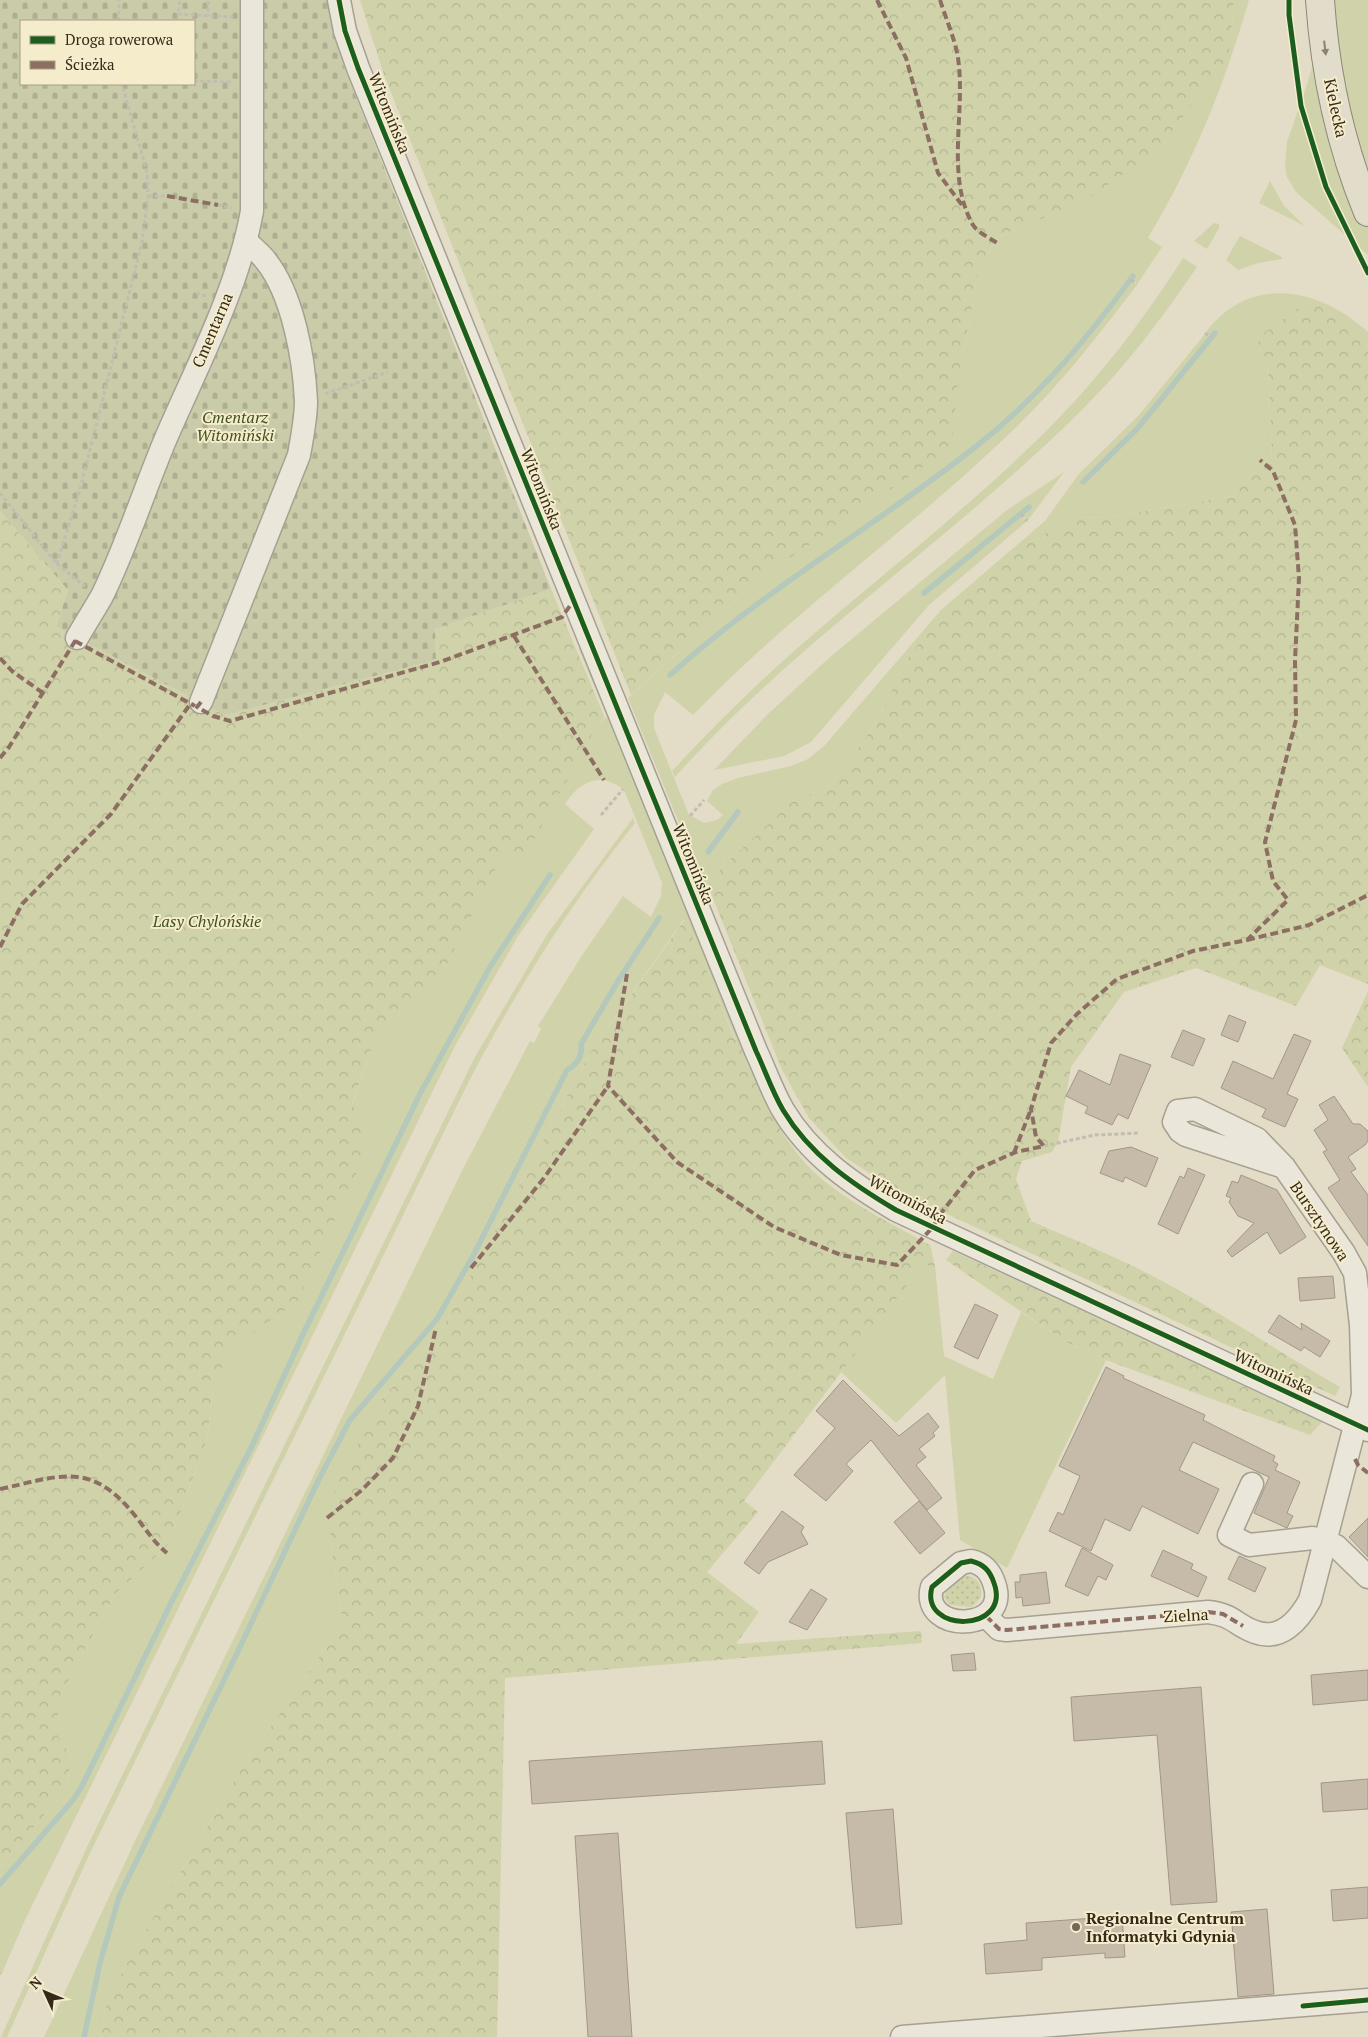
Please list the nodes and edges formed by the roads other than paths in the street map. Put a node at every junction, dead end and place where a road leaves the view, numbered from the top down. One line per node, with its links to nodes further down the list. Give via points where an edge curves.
1 (339, 0): 9 (street, Witomińska, via 345,31 358,68 784,1111 829,1164 863,1191 896,1210)
2 (1320, 0): 4 (main road, Kielecka, one-way to 4, via 1340,131)
3 (252, 9): 5 (street, Cmentarna, via 252,212)
4 (1368, 212)
5 (246, 242): 6 (street, Cmentarna, via 225,300 153,467 128,537); 7 (street, via 267,262 287,300 296,331 306,401 305,424 299,455)
6 (77, 638)
7 (201, 702)
8 (1284, 1167): 9 (street, Bursztynowa, via 1355,1273 1362,1325)
9 (1362, 1427): 11 (street, Zielna)
10 (1252, 1484): 11 (street, via 1228,1535 1249,1545 1313,1538)
11 (1326, 1542): 12 (street, via 1336,1546); 13 (street, Zielna, via 1310,1600 1301,1616 1289,1627 1273,1634 1256,1633 1232,1618 1208,1612 1008,1630 999,1629)
12 (1368, 1577)
13 (986, 1616)
14 (1368, 2000): 15 (street)
15 (902, 2037)

